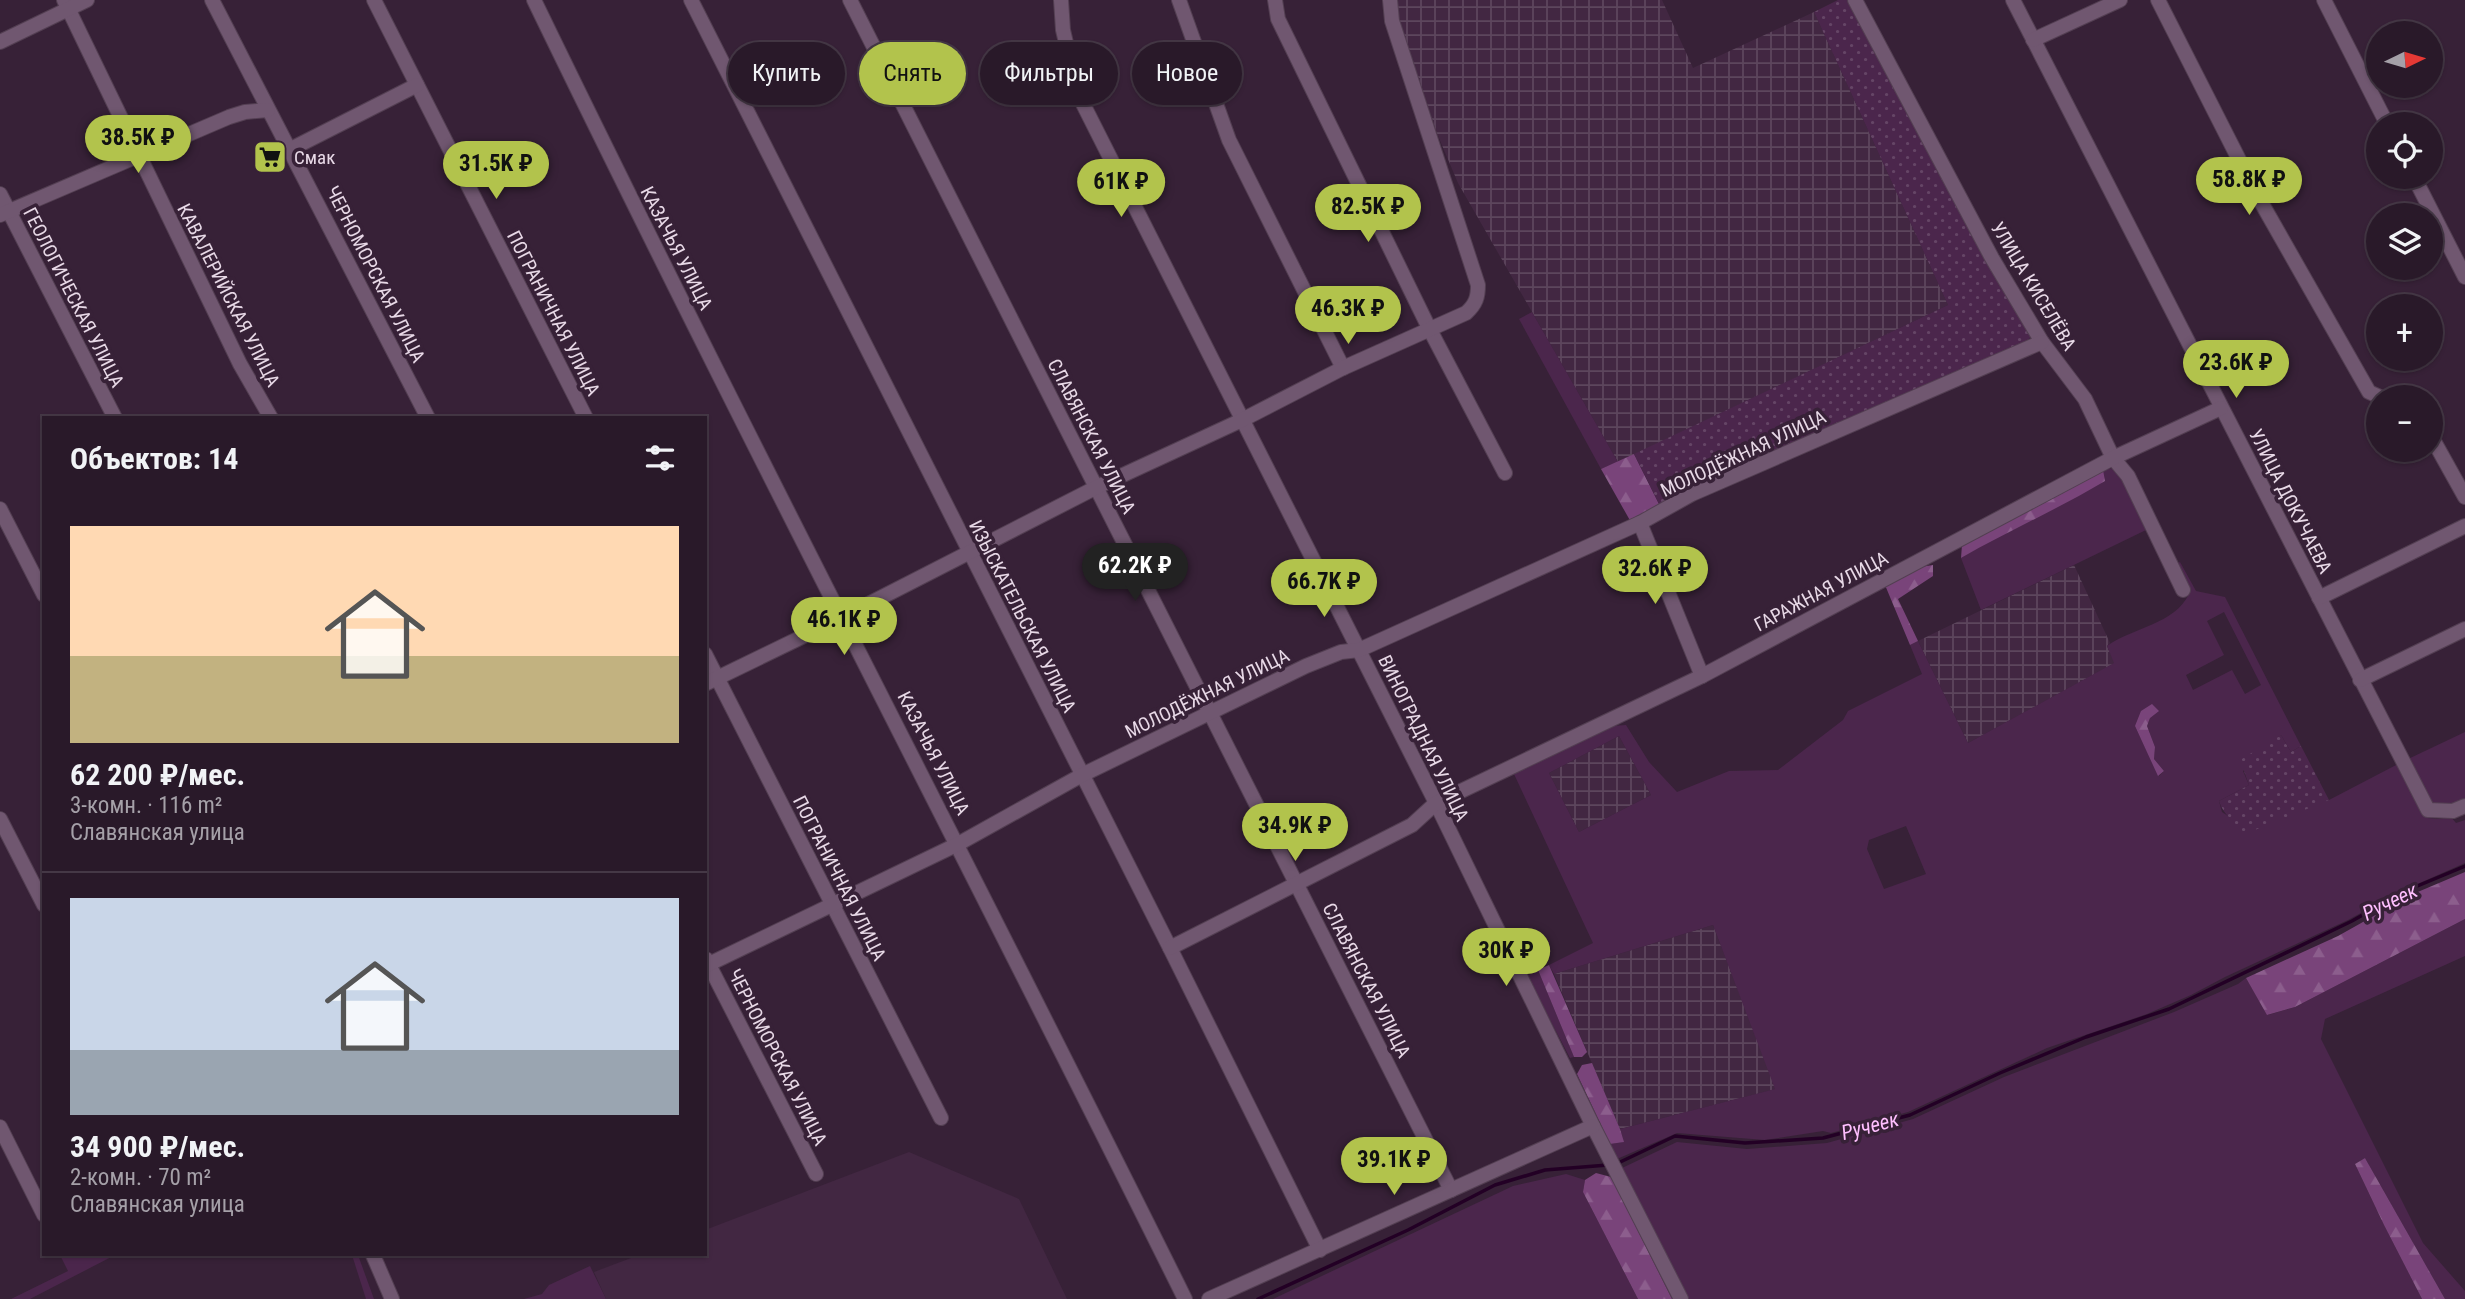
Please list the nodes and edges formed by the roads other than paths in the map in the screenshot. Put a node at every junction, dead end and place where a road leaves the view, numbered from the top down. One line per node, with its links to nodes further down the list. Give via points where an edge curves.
1 (87, 0): 16 (street)
2 (212, 0): 20 (street, ЧЕРНОМОРСКАЯ УЛИЦА)
3 (374, 0): 19 (street, ПОГРАНИЧНАЯ УЛИЦА)
4 (534, 0): 50 (street, КАЗАЧЬЯ УЛИЦА, via 641,222)
5 (691, 0): 46 (street, ИЗЫСКАТЕЛЬСКАЯ УЛИЦА)
6 (850, 0): 41 (street, СЛАВЯНСКАЯ УЛИЦА)
7 (1060, 0): 37 (street, ВИНОГРАДНАЯ УЛИЦА, via 1078,94)
8 (1179, 0): 30 (street, via 1229,140)
9 (1275, 0): 28 (street, via 1278,19)
10 (1390, 0): 28 (street, via 1392,21 1478,285 1478,297 1466,313)
11 (1855, 0): 29 (street, УЛИЦА КИСЕЛЁВА, via 1992,258)
12 (2012, 0): 17 (street, УЛИЦА ДОКУЧАЕВА)
13 (2120, 0): 17 (street)
14 (2158, 0): 31 (street, via 2257,195)
15 (2324, 0): 21 (street)
16 (66, 5): 18 (street); 23 (street, КАВАЛЕРИЙСКАЯ УЛИЦА)
17 (2033, 40): 32 (street, УЛИЦА ДОКУЧАЕВА)
18 (0, 42)
19 (417, 85): 22 (street); 36 (street, ПОГРАНИЧНАЯ УЛИЦА)
20 (268, 110): 22 (street, ЧЕРНОМОРСКАЯ УЛИЦА); 23 (street, via 229,117)
21 (2381, 112)
22 (291, 149): 35 (street, ЧЕРНОМОРСКАЯ УЛИЦА)
23 (138, 156): 26 (street); 34 (street, КАВАЛЕРИЙСКАЯ УЛИЦА)
24 (2420, 189): 27 (street)
25 (0, 194): 26 (street, ГЕОЛОГИЧЕСКАЯ УЛИЦА)
26 (4, 213): 33 (street, ГЕОЛОГИЧЕСКАЯ УЛИЦА)
27 (2465, 277)
28 (1429, 328): 30 (street); 40 (street)
29 (2042, 342): 38 (street, УЛИЦА КИСЕЛЁВА, via 2085,399); 44 (street, МОЛОДЁЖНАЯ УЛИЦА, via 1692,494)
30 (1343, 368): 37 (street)
31 (2366, 387)
32 (2221, 408): 38 (street, ГАРАЖНАЯ УЛИЦА); 49 (street, УЛИЦА ДОКУЧАЕВА)
33 (114, 416)
34 (270, 416)
35 (427, 416)
36 (585, 416)
37 (1241, 420): 41 (street); 52 (street, ВИНОГРАДНАЯ УЛИЦА)
38 (2113, 458): 47 (street, УЛИЦА КИСЕЛЁВА, via 2129,476); 54 (street, ГАРАЖНАЯ УЛИЦА)
39 (2443, 458): 42 (street)
40 (1505, 473)
41 (1097, 486): 46 (street); 57 (street, СЛАВЯНСКАЯ УЛИЦА)
42 (2465, 497)
43 (0, 509): 48 (street)
44 (1640, 523): 52 (street, МОЛОДЁЖНАЯ УЛИЦА); 54 (street)
45 (2465, 526): 49 (street)
46 (969, 552): 50 (street); 58 (street, ИЗЫСКАТЕЛЬСКАЯ УЛИЦА)
47 (2183, 590)
48 (42, 591)
49 (2319, 598): 55 (street, УЛИЦА ДОКУЧАЕВА)
50 (843, 617): 56 (street); 62 (street, КАЗАЧЬЯ УЛИЦА)
51 (2465, 629): 55 (street)
52 (1359, 650): 57 (street, МОЛОДЁЖНАЯ УЛИЦА, via 1306,666); 59 (street, ВИНОГРАДНАЯ УЛИЦА)
53 (707, 663): 56 (street, ПОГРАНИЧНАЯ УЛИЦА)
54 (1702, 676): 59 (street, ГАРАЖНАЯ УЛИЦА)
55 (2360, 680): 60 (street, УЛИЦА ДОКУЧАЕВА, via 2428,810)
56 (711, 681): 65 (street, ПОГРАНИЧНАЯ УЛИЦА)
57 (1211, 714): 58 (street, МОЛОДЁЖНАЯ УЛИЦА); 63 (street, СЛАВЯНСКАЯ УЛИЦА)
58 (1082, 775): 62 (street, МОЛОДЁЖНАЯ УЛИЦА); 66 (street, ИЗЫСКАТЕЛЬСКАЯ УЛИЦА)
59 (1436, 803): 63 (street, ГАРАЖНАЯ УЛИЦА, via 1412,825); 70 (street, ВИНОГРАДНАЯ УЛИЦА)
60 (2459, 809)
61 (0, 819): 64 (street)
62 (958, 844): 65 (street, МОЛОДЁЖНАЯ УЛИЦА); 78 (street, КАЗАЧЬЯ УЛИЦА)
63 (1296, 882): 66 (street, ГАРАЖНАЯ УЛИЦА); 73 (street, СЛАВЯНСКАЯ УЛИЦА)
64 (42, 901)
65 (832, 906): 67 (street, МОЛОДЁЖНАЯ УЛИЦА); 69 (street, ПОГРАНИЧНАЯ УЛИЦА)
66 (1170, 947): 75 (street, ИЗЫСКАТЕЛЬСКАЯ УЛИЦА)
67 (707, 963)
68 (707, 965): 72 (street, ЧЕРНОМОРСКАЯ УЛИЦА)
69 (941, 1118)
70 (1593, 1126): 73 (street); 80 (street, ВИНОГРАДНАЯ УЛИЦА)
71 (0, 1127): 74 (street)
72 (816, 1174)
73 (1451, 1190): 75 (street)
74 (42, 1211)
75 (1320, 1250): 79 (street)
76 (373, 1256): 77 (street)
77 (392, 1299)
78 (1185, 1299)
79 (1209, 1299)
80 (1681, 1299)

